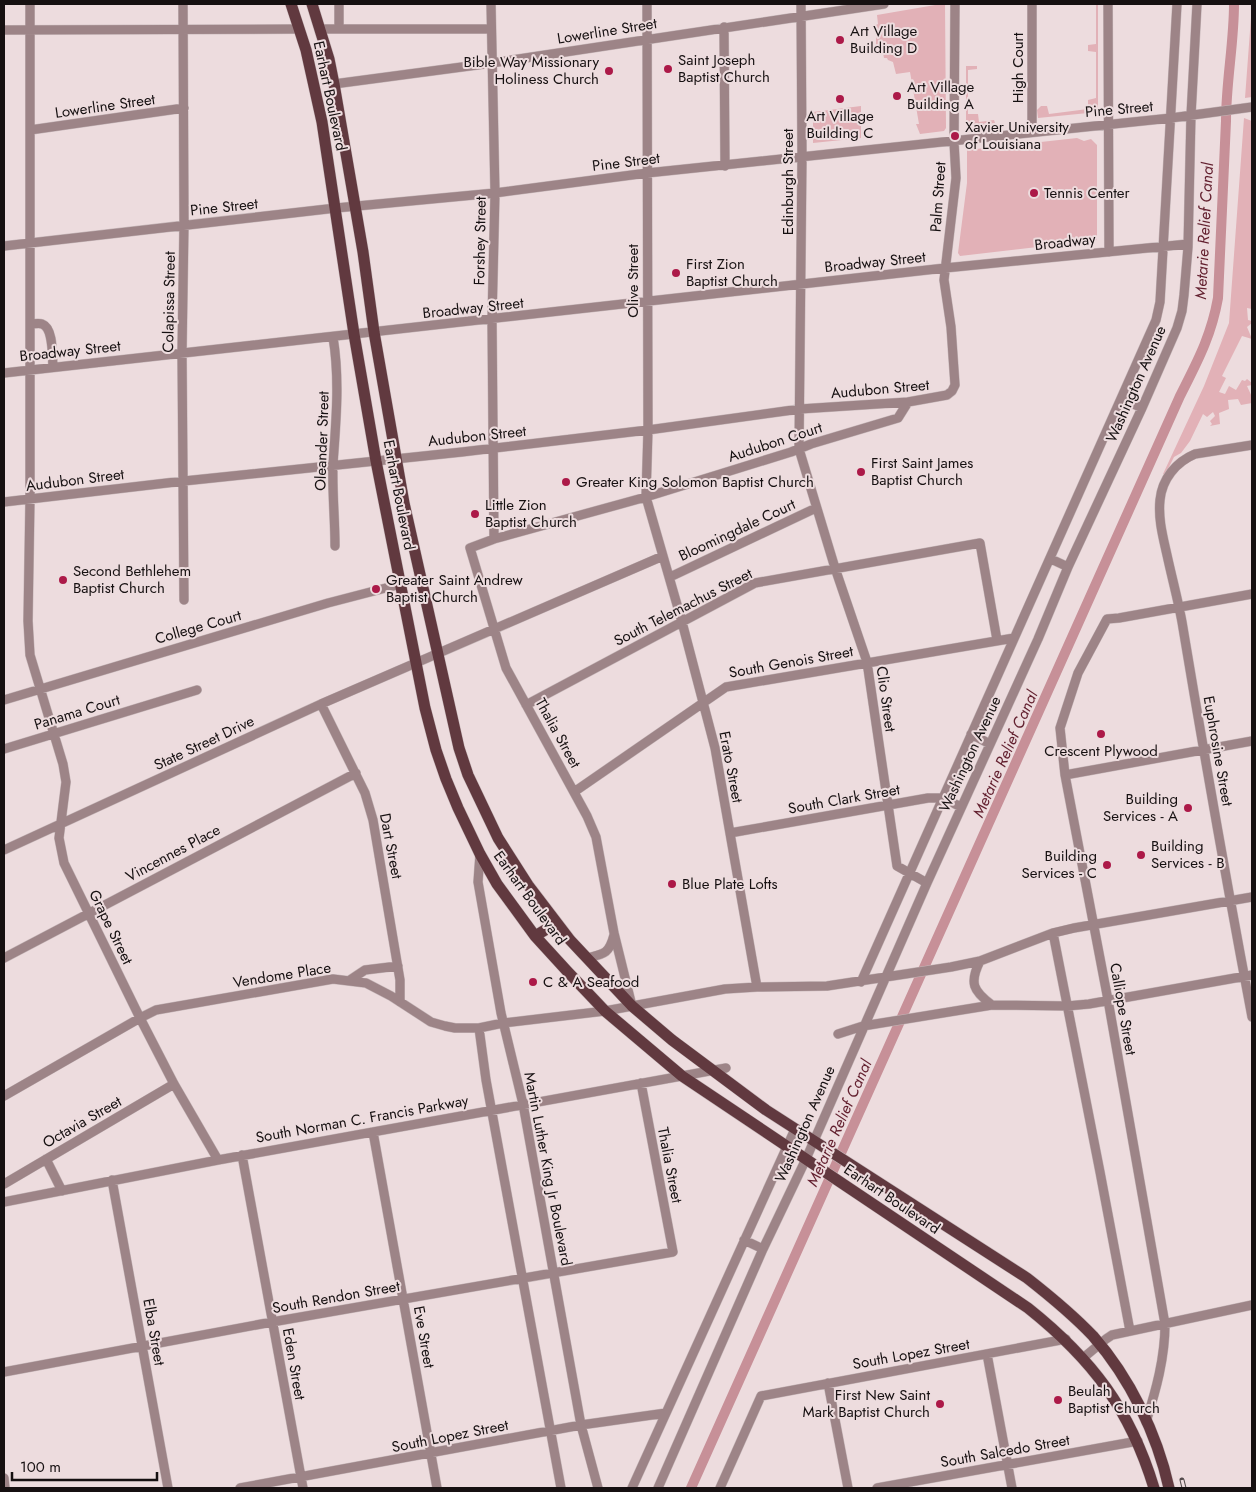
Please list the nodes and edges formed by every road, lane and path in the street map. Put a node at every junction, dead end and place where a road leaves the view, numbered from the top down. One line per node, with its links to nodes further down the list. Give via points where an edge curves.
1 (30, 4): 22 (street, Grape Street)
2 (183, 4): 23 (street, Colapissa Street)
3 (291, 4): 17 (main road, Earhart Boulevard)
4 (312, 4): 18 (main road, Earhart Boulevard)
5 (339, 4): 19 (street)
6 (491, 4): 20 (street, Forshey Street)
7 (647, 4): 24 (street, Olive Street)
8 (801, 4): 15 (street, Edinburgh Street)
9 (884, 4): 15 (street, Lowerline Street)
10 (955, 4): 34 (street, Palm Street)
11 (1032, 4): 33 (street, High Court)
12 (1108, 4): 31 (street)
13 (1177, 4): 30 (street, Washington Avenue)
14 (1197, 4): 29 (street, Washington Avenue)
15 (801, 17): 16 (street, Lowerline Street); 35 (street, Edinburgh Street)
16 (724, 27): 24 (street, Lowerline Street); 36 (street)
17 (300, 29): 23 (street); 40 (main road, Earhart Boulevard, via 313,76)
18 (320, 29): 19 (street); 26 (main road, Earhart Boulevard)
19 (339, 29): 20 (street)
20 (491, 29): 25 (street, Forshey Street)
21 (4, 30): 22 (street)
22 (30, 30): 23 (street); 32 (street, Grape Street)
23 (183, 30): 27 (street, Colapissa Street)
24 (647, 39): 25 (street, Lowerline Street); 37 (street, Olive Street)
25 (492, 62): 26 (street, Lowerline Street); 38 (street, Forshey Street)
26 (334, 84): 39 (main road, Earhart Boulevard)
27 (184, 108): 32 (street, Lowerline Street); 41 (street, Colapissa Street)
28 (1248, 108): 29 (street, Pine Street)
29 (1191, 115): 30 (street, Pine Street); 43 (street, Washington Avenue)
30 (1171, 118): 31 (street, Pine Street); 45 (street, Washington Avenue)
31 (1109, 124): 33 (street, Pine Street); 46 (street)
32 (30, 130): 42 (street, Grape Street)
33 (1032, 132): 34 (street, Pine Street)
34 (954, 142): 35 (street, Pine Street); 47 (street, Palm Street, via 956,178)
35 (802, 157): 36 (street, Pine Street); 48 (street, Edinburgh Street)
36 (725, 166): 37 (street, Pine Street)
37 (647, 173): 38 (street, Pine Street); 49 (street, Olive Street)
38 (495, 193): 39 (street, Pine Street); 50 (street, Forshey Street)
39 (355, 206): 40 (street, Pine Street); 52 (main road, Earhart Boulevard)
40 (336, 208): 41 (street, Pine Street); 53 (main road, Earhart Boulevard)
41 (184, 225): 42 (street, Pine Street); 55 (street, Colapissa Street)
42 (29, 244): 44 (street, Pine Street); 51 (street, Grape Street)
43 (1188, 244): 45 (street, Broadway); 62 (street, Washington Avenue, via 1182,311)
44 (4, 246)
45 (1164, 246): 46 (street, Broadway); 60 (street, Washington Avenue, via 1156,320)
46 (1109, 252): 47 (street, Broadway)
47 (945, 268): 48 (street, Broadway Street); 59 (street, Palm Street, via 955,385)
48 (801, 284): 49 (street, Broadway Street); 63 (street, Edinburgh Street)
49 (647, 302): 50 (street, Broadway Street); 64 (street, Olive Street)
50 (492, 320): 52 (street, Broadway Street); 66 (street, Forshey Street)
51 (30, 324): 56 (street, via 47,327 51,336); 57 (street, Grape Street)
52 (374, 332): 53 (street, Broadway Street); 68 (main road, Earhart Boulevard)
53 (354, 334): 54 (street, Broadway Street); 69 (main road, Earhart Boulevard)
54 (333, 337): 55 (street, Broadway Street); 70 (street, Oleander Street, via 337,387)
55 (182, 353): 56 (street, Broadway Street); 71 (street, Colapissa Street)
56 (53, 367): 57 (street, Broadway Street)
57 (30, 370): 58 (street, Broadway Street); 73 (street, Grape Street)
58 (4, 373)
59 (952, 391): 61 (street, Audubon Street)
60 (1122, 399): 62 (street); 80 (street, Washington Avenue)
61 (908, 402): 63 (street, Audubon Street); 67 (street, Audubon Court, via 898,418)
62 (1142, 408): 81 (street, Washington Avenue)
63 (800, 409): 64 (street, Audubon Street); 67 (street, Edinburgh Street)
64 (648, 430): 66 (street, Audubon Street); 72 (street, Olive Street)
65 (1252, 445): 87 (street, Euphrosine Street, via 1186,458 1171,470 1161,490 1160,523)
66 (493, 448): 68 (street, Audubon Street); 76 (street, Forshey Street)
67 (799, 449): 72 (street, Audubon Court); 75 (street, Edinburgh Street)
68 (395, 459): 69 (street, Audubon Street); 92 (main road, Earhart Boulevard)
69 (376, 461): 70 (street, Audubon Street); 84 (main road, Earhart Boulevard)
70 (333, 467): 71 (street, Audubon Street); 77 (street, Oleander Street)
71 (184, 481): 73 (street, Audubon Street); 86 (street, Colapissa Street)
72 (646, 497): 76 (street, Audubon Court); 79 (street, Olive Street)
73 (30, 499): 74 (street, Audubon Street); 95 (street, Grape Street, via 28,621 30,655)
74 (4, 502)
75 (816, 508): 82 (street, Clio Street); 83 (street, Bloomingdale Court)
76 (494, 539): 78 (street, Audubon Court)
77 (335, 546)
78 (470, 548): 89 (street, Thalia Street)
79 (663, 556): 83 (street, Erato Street); 89 (street, Bloomingdale Court)
80 (1051, 559): 81 (street); 90 (street, Washington Avenue)
81 (1068, 567): 104 (street, Washington Avenue)
82 (834, 568): 88 (street, South Telemachus Street, via 755,583); 91 (street, South Telemachus Street, via 980,543); 94 (street, Clio Street)
83 (670, 577): 88 (street, Erato Street)
84 (401, 584): 93 (main road, Earhart Boulevard); 95 (street, College Court)
85 (1252, 594): 87 (street)
86 (184, 600)
87 (1179, 607): 106 (street, Euphrosine Street); 108 (street, Calliope Street, via 1107,619 1078,673 1064,712 1060,728)
88 (682, 622): 98 (street, Erato Street); 100 (street, South Telemachus Street)
89 (494, 629): 92 (street, Bloomingdale Court); 100 (street, Thalia Street, via 506,668)
90 (1014, 638): 91 (street, South Genois Street); 102 (street, Washington Avenue)
91 (997, 640): 94 (street, South Genois Street)
92 (437, 654): 93 (street, Bloomingdale Court); 122 (main road, Earhart Boulevard, via 468,775 498,838)
93 (416, 662): 99 (street, State Street Drive); 116 (main road, Earhart Boulevard, via 436,750)
94 (867, 662): 98 (street, South Genois Street, via 726,687); 111 (street, Clio Street)
95 (39, 689): 97 (street, College Court); 101 (street, Grape Street)
96 (198, 690): 101 (street, Panama Court)
97 (4, 700)
98 (702, 703): 109 (street, South Genois Street); 114 (street, Erato Street, via 715,748)
99 (321, 704): 107 (street, Dart Street); 113 (street, State Street Drive)
100 (526, 705): 109 (street, Thalia Street)
101 (53, 734): 105 (street, Panama Court); 113 (street, Grape Street, via 58,742 66,782)
102 (971, 734): 104 (street); 110 (street, Washington Avenue)
103 (1252, 741): 106 (street)
104 (990, 744): 112 (street, Washington Avenue)
105 (4, 750)
106 (1203, 750): 108 (street); 120 (street, Euphrosine Street)
107 (356, 773): 121 (street, Vincennes Place); 130 (street, Dart Street, via 373,820)
108 (1065, 774): 123 (street, Calliope Street)
109 (574, 792): 124 (street, Thalia Street, via 596,837)
110 (943, 798): 111 (street, South Clark Street); 112 (street); 117 (street, Washington Avenue)
111 (887, 805): 114 (street, South Clark Street); 117 (street, Clio Street, via 897,866)
112 (961, 807): 118 (street, Washington Avenue)
113 (62, 823): 115 (street, State Street Drive); 121 (street, Grape Street, via 59,838 64,863)
114 (730, 833): 135 (street, Erato Street)
115 (4, 850)
116 (480, 854): 126 (main road, Earhart Boulevard); 144 (street, Martin Luther King Jr Boulevard, via 478,882)
117 (909, 873): 118 (street, Clio Street); 134 (street, Washington Avenue)
118 (927, 883): 132 (street, Washington Avenue)
119 (1252, 897): 120 (street)
120 (1230, 901): 123 (street); 131 (street, Euphrosine Street)
121 (89, 913): 127 (street, Vincennes Place); 143 (street, Grape Street)
122 (557, 923): 126 (main road); 128 (main road, Earhart Boulevard)
123 (1093, 924): 125 (street); 136 (street, Calliope Street)
124 (614, 933): 128 (street, via 607,951); 139 (street, Thalia Street)
125 (1053, 933): 129 (street); 140 (street)
126 (535, 936): 141 (main road, Earhart Boulevard)
127 (4, 958)
128 (587, 958): 139 (main road, Earhart Boulevard)
129 (980, 961): 132 (street); 138 (street, via 974,984 976,991)
130 (398, 966): 133 (street, Vendome Place, via 364,970); 137 (street, Dart Street)
131 (1248, 975): 136 (street); 142 (street, Euphrosine Street)
132 (886, 976): 134 (street); 145 (street, Washington Avenue)
133 (350, 980): 137 (street, Vendome Place, via 366,983); 143 (street, Vendome Place, via 333,979 274,988 156,1010)
134 (862, 982): 135 (street)
135 (757, 987): 139 (street, via 725,989)
136 (1108, 1000): 140 (street); 178 (street, Calliope Street)
137 (400, 1002): 146 (street, Vendome Place, via 431,1022 455,1028)
138 (992, 1005): 140 (street); 145 (street)
139 (632, 1006): 141 (street); 149 (main road, Earhart Boulevard)
140 (1067, 1006): 179 (street)
141 (605, 1011): 144 (street, Vendome Place); 150 (main road, Earhart Boulevard)
142 (1252, 1017)
143 (140, 1018): 152 (street, Grape Street); 153 (street, Vendome Place)
144 (503, 1023): 146 (street, Vendome Place); 154 (street, Martin Luther King Jr Boulevard)
145 (864, 1026): 147 (street); 158 (street, Washington Avenue)
146 (479, 1028): 155 (street)
147 (838, 1034)
148 (726, 1068): 149 (street, South Norman C. Francis Parkway)
149 (713, 1071): 150 (street, South Norman C. Francis Parkway); 156 (main road, Earhart Boulevard)
150 (682, 1076): 151 (street, South Norman C. Francis Parkway); 159 (main road, Earhart Boulevard)
151 (641, 1083): 154 (street, South Norman C. Francis Parkway); 172 (street, Thalia Street)
152 (174, 1084): 161 (street, Octavia Street); 162 (street, Grape Street)
153 (4, 1096)
154 (523, 1104): 155 (street, South Norman C. Francis Parkway); 173 (street, Martin Luther King Jr Boulevard)
155 (492, 1110): 157 (street, South Norman C. Francis Parkway); 174 (street)
156 (795, 1129): 158 (main road, Earhart Boulevard); 159 (street, Washington Avenue)
157 (373, 1132): 160 (street, South Norman C. Francis Parkway); 175 (street, Eve Street)
158 (813, 1141): 163 (street, Washington Avenue); 167 (main road, Earhart Boulevard)
159 (787, 1147): 163 (main road, Earhart Boulevard); 170 (street, Washington Avenue)
160 (242, 1155): 162 (street, South Norman C. Francis Parkway); 177 (street, Eden Street)
161 (46, 1159): 165 (street, Octavia Street); 166 (street)
162 (218, 1160): 164 (street, South Norman C. Francis Parkway)
163 (810, 1162): 169 (main road, Earhart Boulevard); 171 (street, Washington Avenue)
164 (112, 1180): 166 (street, South Norman C. Francis Parkway); 182 (street, Elba Street)
165 (4, 1184)
166 (62, 1191): 168 (street, South Norman C. Francis Parkway)
167 (894, 1194): 169 (main road); 181 (main road, Earhart Boulevard, via 1027,1278)
168 (4, 1202)
169 (883, 1211): 180 (main road, Earhart Boulevard, via 1028,1308)
170 (744, 1240): 171 (street); 187 (street, Washington Avenue)
171 (763, 1249): 204 (street, Washington Avenue)
172 (673, 1252): 173 (street, South Rendon Street)
173 (554, 1272): 174 (street, South Rendon Street); 189 (street, Martin Luther King Jr Boulevard)
174 (522, 1278): 175 (street, South Rendon Street); 190 (street)
175 (404, 1299): 177 (street, South Rendon Street); 192 (street, Eve Street)
176 (1252, 1306): 178 (street)
177 (272, 1322): 182 (street, South Rendon Street); 195 (street, Eden Street)
178 (1165, 1324): 179 (street); 188 (street, Calliope Street, via 1160,1371)
179 (1130, 1331): 181 (street)
180 (1066, 1339): 183 (street, South Lopez Street); 184 (main road, Earhart Boulevard)
181 (1099, 1344): 184 (street); 188 (main road, Earhart Boulevard)
182 (143, 1346): 185 (street, South Rendon Street); 198 (street, Elba Street)
183 (987, 1354): 186 (street, South Lopez Street); 193 (street)
184 (1083, 1358): 191 (main road, Earhart Boulevard, via 1106,1386)
185 (4, 1372)
186 (828, 1383): 205 (street, South Lopez Street, via 761,1396); 206 (street)
187 (666, 1413): 189 (street, South Lopez Street); 196 (street, Washington Avenue)
188 (1146, 1422): 210 (main road, Earhart Boulevard, via 1163,1462)
189 (581, 1426): 190 (street, South Lopez Street); 203 (street, Martin Luther King Jr Boulevard)
190 (550, 1431): 192 (street, South Lopez Street); 202 (street)
191 (1138, 1441): 193 (street, South Salcedo Street); 209 (main road, Earhart Boulevard)
192 (431, 1454): 195 (street, South Lopez Street); 201 (street, Eve Street)
193 (1008, 1465): 207 (street, South Salcedo Street); 208 (street)
194 (4, 1478): 197 (street)
195 (301, 1478): 199 (street, South Lopez Street); 200 (street, Eden Street)
196 (635, 1487)
197 (6, 1488)
198 (168, 1488)
199 (240, 1488)
200 (303, 1488)
201 (437, 1488)
202 (561, 1488)
203 (598, 1488)
204 (658, 1488)
205 (720, 1488)
206 (848, 1488)
207 (877, 1488)
208 (1012, 1488)
209 (1154, 1488)
210 (1169, 1488)

